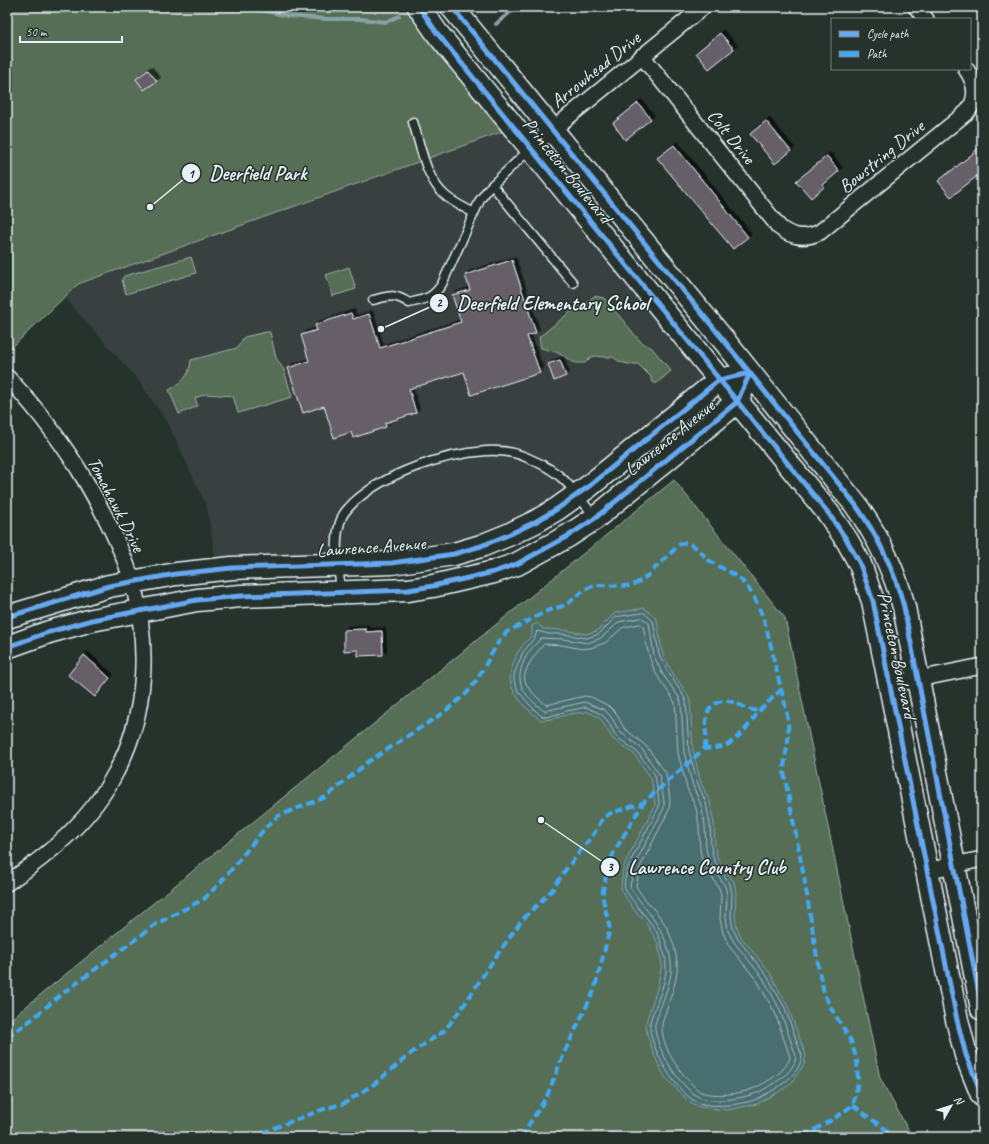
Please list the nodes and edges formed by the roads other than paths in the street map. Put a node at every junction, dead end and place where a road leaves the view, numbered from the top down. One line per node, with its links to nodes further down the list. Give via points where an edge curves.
1 (419, 7): 10 (street, Princeton Boulevard, via 437,33)
2 (452, 7): 9 (street, Princeton Boulevard)
3 (703, 7): 6 (street, Arrowhead Drive)
4 (916, 7): 5 (street)
5 (925, 18)
6 (642, 56): 9 (street, Arrowhead Drive); 13 (street, Colt Drive, via 779,227)
7 (967, 70): 13 (street, Bowstring Drive, via 975,85 975,96 967,112 820,232 810,236)
8 (413, 122): 12 (lane, via 429,173 438,188 447,197)
9 (552, 130): 10 (street, Arrowhead Drive); 16 (street, Princeton Boulevard)
10 (531, 148): 11 (lane); 18 (street, Princeton Boulevard)
11 (492, 185): 12 (lane); 14 (lane)
12 (474, 213): 15 (lane, via 442,284 434,295 409,303 391,295)
13 (793, 236)
14 (573, 283)
15 (373, 300)
16 (750, 373): 18 (street, Lawrence Avenue); 19 (street, Lawrence Avenue); 29 (street, Princeton Boulevard, via 855,504 876,536 891,566 904,607)
17 (7, 377): 23 (street, Tomahawk Drive, via 49,426 89,486 107,520)
18 (719, 380): 19 (street, Princeton Boulevard); 20 (street, Lawrence Avenue)
19 (737, 402): 21 (street, Lawrence Avenue); 30 (street, Princeton Boulevard, via 829,514 860,564 873,601)
20 (576, 495): 21 (lane); 22 (street, Lawrence Avenue, via 515,532 454,554 392,563); 22 (lane, via 564,480 527,457 509,452 487,451 455,455 398,474 364,493 351,505 337,529)
21 (595, 518): 24 (street, Lawrence Avenue, via 543,550 494,572 408,590)
22 (339, 565): 23 (street, Lawrence Avenue, via 232,568); 24 (lane)
23 (132, 582): 25 (street, Tomahawk Drive); 26 (street, Lawrence Avenue, via 109,586)
24 (341, 592): 25 (street, Lawrence Avenue, via 241,596)
25 (138, 610): 27 (street, Lawrence Avenue, via 49,632); 34 (street, Tomahawk Drive, via 144,662 139,707 126,751 116,773 82,820 61,842)
26 (7, 617)
27 (7, 647)
28 (982, 666): 29 (street)
29 (918, 679): 30 (street); 32 (street, Princeton Boulevard)
30 (889, 685): 33 (street, Princeton Boulevard)
31 (982, 859): 32 (street)
32 (954, 865): 33 (street); 35 (street, Princeton Boulevard)
33 (926, 871): 36 (street, Princeton Boulevard, via 957,1020 966,1055)
34 (7, 883)
35 (982, 1009)
36 (981, 1090)

